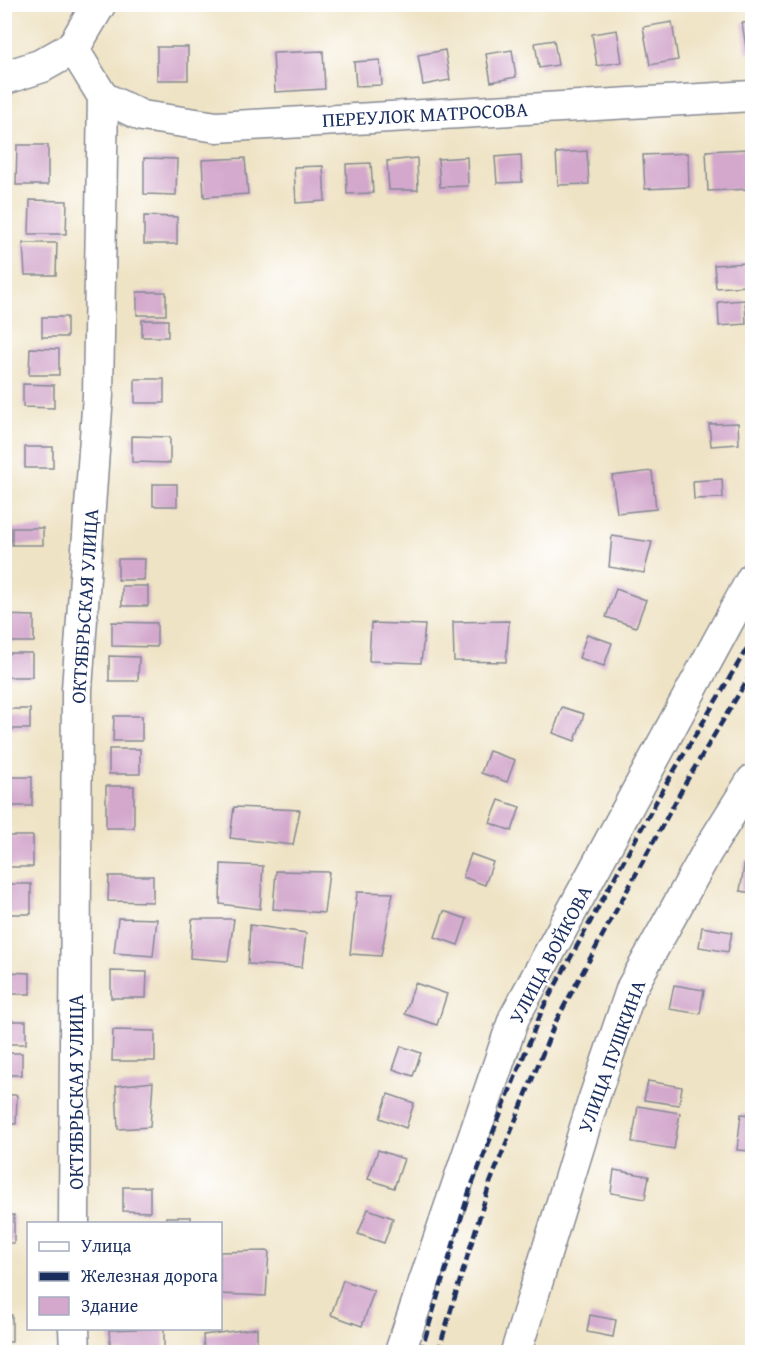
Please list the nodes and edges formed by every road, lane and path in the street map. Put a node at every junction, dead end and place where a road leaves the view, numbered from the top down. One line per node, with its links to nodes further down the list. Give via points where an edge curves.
1 (99, 4): 2 (main road)
2 (73, 48): 3 (main road, via 41,66); 5 (street)
3 (4, 78)
4 (753, 96): 5 (street, ПЕРЕУЛОК МАТРОСОВА, via 217,127 142,116)
5 (103, 98): 8 (street, ОКТЯБРЬСКАЯ УЛИЦА, via 98,395 77,689)
6 (753, 578): 11 (street, УЛИЦА ВОЙКОВА, via 514,1018)
7 (753, 780): 12 (street, УЛИЦА ПУШКИНА, via 707,852 632,987)
8 (74, 1222)
9 (74, 1330): 10 (street)
10 (75, 1353)
11 (400, 1353)
12 (516, 1353)

